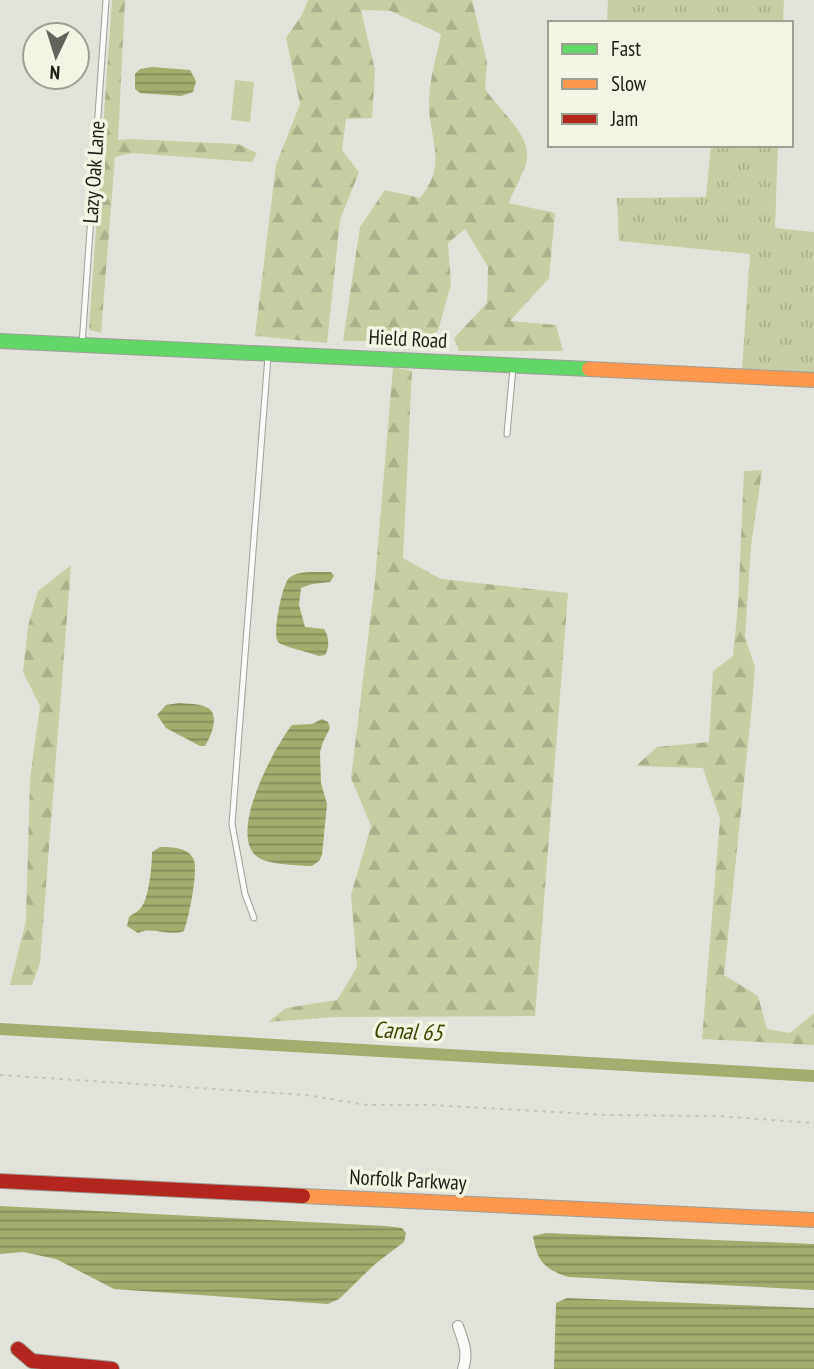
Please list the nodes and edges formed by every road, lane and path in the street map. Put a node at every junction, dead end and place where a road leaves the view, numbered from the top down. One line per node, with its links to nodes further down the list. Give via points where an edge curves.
1 (106, 0): 3 (lane, Lazy Oak Lane)
2 (0, 341): 3 (street, Hield Road)
3 (82, 345): 4 (street, Hield Road)
4 (268, 353): 5 (street, Hield Road); 8 (lane, via 232,824 235,853)
5 (513, 365): 6 (street, Hield Road); 7 (lane)
6 (814, 380)
7 (507, 434)
8 (254, 918)
9 (0, 1075): 10 (path, via 306,1095 367,1105)
10 (814, 1123)
11 (0, 1181): 12 (street, Norfolk Parkway)
12 (814, 1220)
13 (458, 1326): 16 (street, via 466,1348)
14 (18, 1349): 15 (street, via 32,1361)
15 (111, 1369)
16 (463, 1369)

